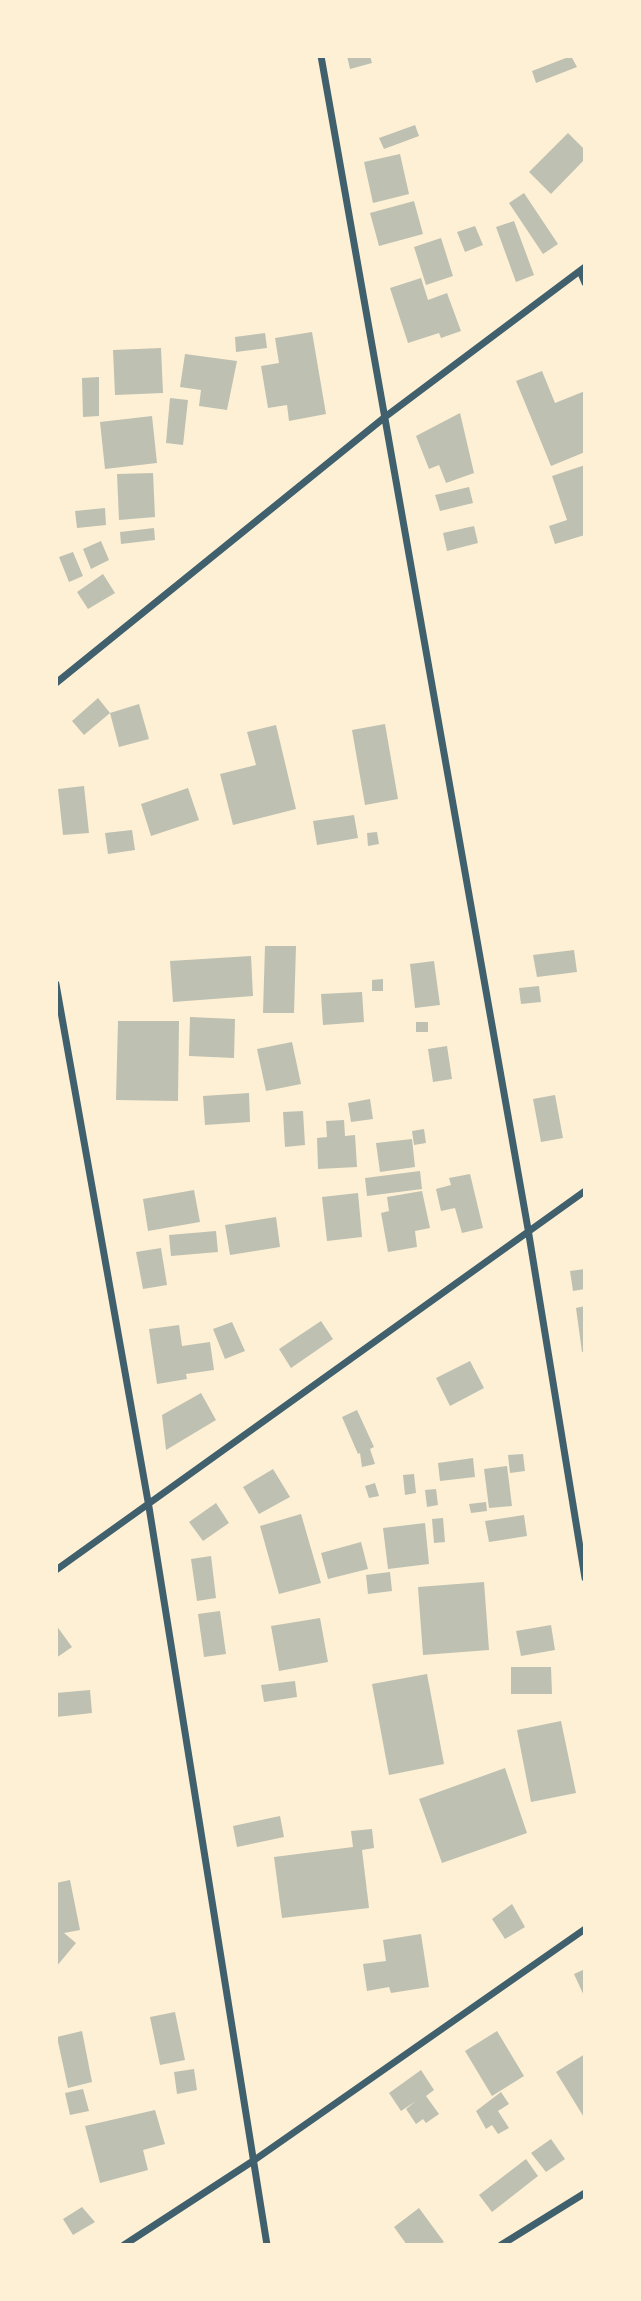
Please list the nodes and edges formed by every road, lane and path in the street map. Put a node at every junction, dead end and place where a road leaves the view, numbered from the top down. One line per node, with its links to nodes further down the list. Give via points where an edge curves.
1 (321, 56): 4 (street)
2 (582, 269): 3 (street); 4 (street)
3 (585, 283)
4 (386, 417): 5 (street); 8 (street)
5 (56, 683)
6 (56, 984): 9 (street)
7 (585, 1191): 8 (street)
8 (528, 1230): 9 (street); 11 (street)
9 (149, 1507): 10 (street); 13 (street)
10 (56, 1570)
11 (585, 1578)
12 (585, 1929): 13 (street)
13 (253, 2161): 15 (street); 16 (street)
14 (585, 2193): 17 (street)
15 (124, 2245)
16 (267, 2245)
17 (501, 2245)

